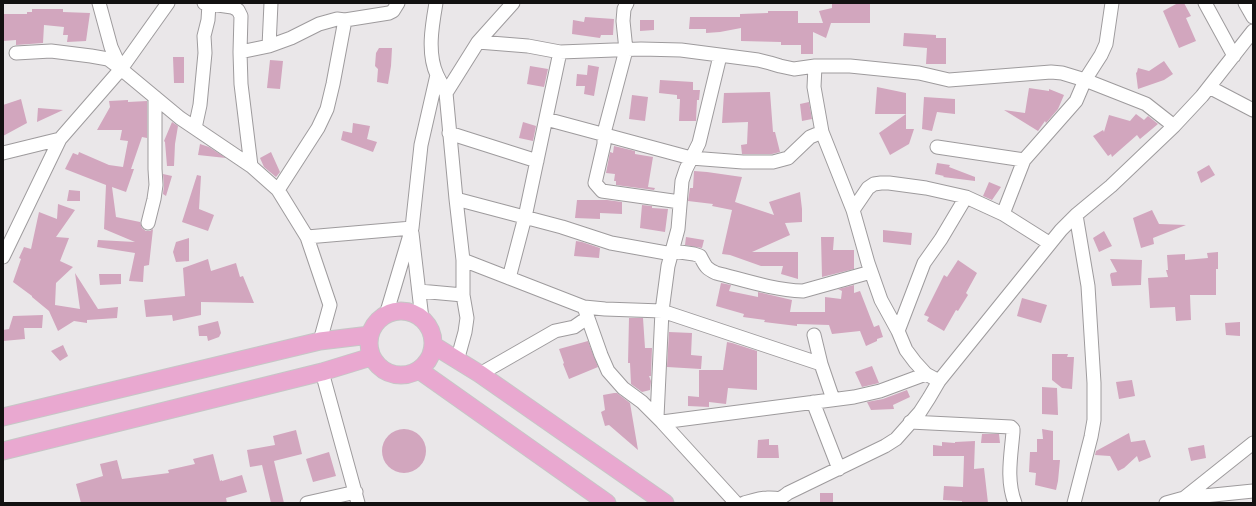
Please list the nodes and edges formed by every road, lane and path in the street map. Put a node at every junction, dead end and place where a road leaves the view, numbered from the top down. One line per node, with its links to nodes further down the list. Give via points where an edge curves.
1 (99, 3): 24 (street, via 111,47)
2 (168, 3): 24 (street)
3 (206, 3): 18 (street, via 238,10 241,16); 33 (street, via 208,20 204,36 200,105)
4 (271, 3): 16 (street)
5 (398, 3): 13 (street, via 389,13)
6 (436, 3): 25 (street, via 431,52)
7 (513, 3): 15 (street)
8 (627, 3): 17 (street, via 623,21)
9 (1112, 3): 26 (street, via 1106,44)
10 (1205, 3): 22 (street)
11 (1245, 3): 12 (street)
12 (1253, 16)
13 (345, 20): 16 (street, via 320,24); 44 (street, via 327,109 318,128)
14 (1253, 31): 22 (street)
15 (478, 42): 19 (street, via 528,46); 28 (street)
16 (269, 46): 18 (street)
17 (626, 50): 19 (street); 21 (street, via 664,49); 36 (street)
18 (240, 52): 43 (street, via 241,84)
19 (560, 52): 31 (street)
20 (16, 53): 24 (street, via 51,51 90,56 108,59)
21 (720, 56): 23 (street, via 770,62 794,69); 40 (street, via 699,143)
22 (1234, 56): 27 (street)
23 (816, 66): 26 (street, via 904,70 948,80 1051,72); 34 (street, via 814,87)
24 (122, 69): 29 (street); 37 (street)
25 (437, 75): 28 (street); 53 (street, via 421,145)
26 (1085, 80): 32 (street, via 1146,104); 41 (street, via 1076,101)
27 (1209, 87): 30 (street); 32 (street)
28 (446, 93): 35 (street)
29 (155, 97): 33 (street); 52 (street, via 156,185)
30 (1253, 110)
31 (546, 119): 36 (street); 42 (street)
32 (1174, 126): 50 (street, via 1111,186)
33 (195, 128): 43 (street)
34 (822, 132): 40 (street, via 810,137 788,158 773,162); 48 (street)
35 (449, 133): 42 (street); 46 (street)
36 (604, 133): 40 (street); 47 (street, via 595,183 602,191)
37 (60, 139): 39 (street); 57 (street)
38 (937, 147): 41 (street)
39 (3, 153)
40 (691, 158): 47 (street, via 682,181)
41 (1024, 160): 49 (street)
42 (537, 161): 51 (street)
43 (251, 166): 44 (street)
44 (278, 190): 54 (street)
45 (966, 197): 48 (street, via 926,188 881,183 868,188); 49 (street); 67 (street, via 924,263)
46 (456, 199): 51 (street); 58 (street)
47 (680, 202): 56 (street, via 678,229)
48 (853, 210): 59 (street)
49 (1003, 214): 55 (street)
50 (1076, 215): 55 (street); 98 (street, via 1088,286 1094,420)
51 (525, 217): 56 (street, via 611,243); 60 (street)
52 (148, 223)
53 (412, 228): 54 (street); 61 (street); 65 (street)
54 (306, 237): 70 (street, via 330,305)
55 (1049, 244): 79 (street)
56 (672, 252): 59 (street, via 700,256 703,264 716,273 793,291 803,291); 63 (street)
57 (3, 257)
58 (463, 260): 60 (street); 62 (street)
59 (871, 272): 67 (street, via 881,300)
60 (509, 278): 64 (street, via 554,294)
61 (419, 292): 62 (street); 66 (street)
62 (463, 295): 73 (street, via 467,318 466,332)
63 (662, 311): 64 (street, via 605,309); 74 (street); 83 (street)
64 (585, 312): 77 (street, via 574,327 554,331); 83 (street, via 608,371 623,388)
65 (386, 315): 66 (main road, via 398,311 411,313); 68 (main road, via 376,323)
66 (422, 319): 71 (main road, via 429,328)
67 (898, 331): 78 (street, via 906,350)
68 (370, 335): 70 (main road); 72 (main road, via 368,346)
69 (814, 335): 74 (street)
70 (320, 341): 82 (main road)
71 (433, 345): 73 (main road); 75 (main road, via 428,360)
72 (372, 357): 75 (main road, via 380,368 392,375 406,375); 76 (main road)
73 (458, 361): 77 (main road)
74 (821, 364): 80 (street)
75 (419, 370): 93 (main road)
76 (322, 372): 86 (main road); 89 (street)
77 (480, 374): 94 (main road)
78 (926, 374): 79 (street); 80 (street, via 880,391)
79 (939, 381): 84 (street)
80 (833, 399): 81 (street)
81 (814, 402): 83 (street); 87 (street)
82 (3, 417)
83 (660, 420): 95 (street)
84 (910, 422): 87 (street, via 896,439); 97 (street, via 1011,427 1013,432 1010,484)
85 (1253, 442): 90 (street)
86 (3, 451)
87 (839, 469): 96 (street, via 782,498)
88 (1253, 491): 91 (street)
89 (357, 498): 92 (street)
90 (1184, 498): 91 (street); 99 (street)
91 (1212, 500)
92 (307, 503)
93 (607, 503)
94 (664, 503)
95 (736, 503)
96 (744, 503)
97 (1015, 503)
98 (1074, 503)
99 (1166, 503)

